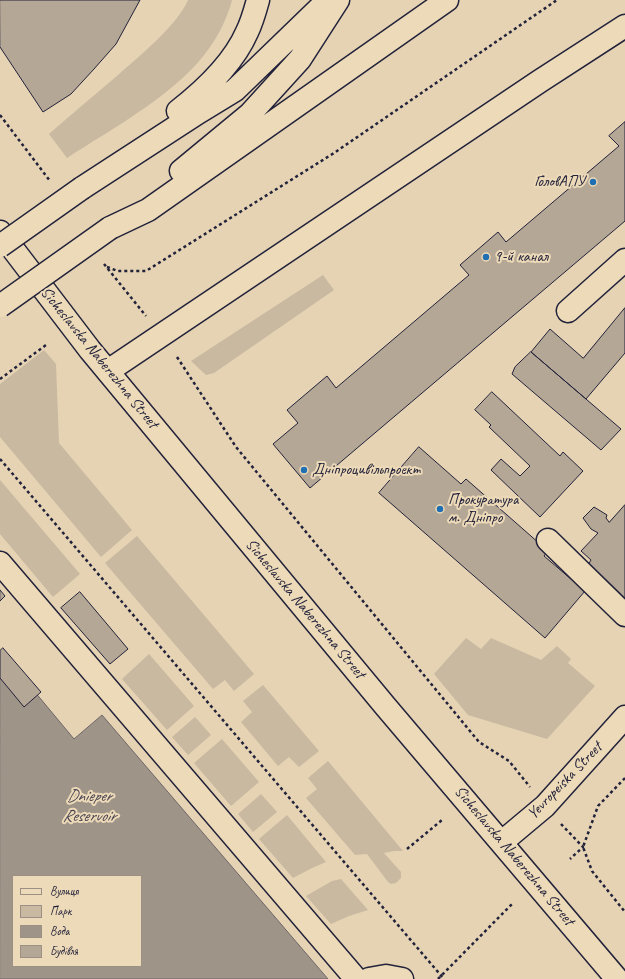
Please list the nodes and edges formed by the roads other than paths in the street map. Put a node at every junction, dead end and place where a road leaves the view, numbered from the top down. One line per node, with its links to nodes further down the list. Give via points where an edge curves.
1 (258, 0): 6 (main road, via 247,32 230,60 197,96 110,162)
2 (328, 0): 6 (main road, via 235,90)
3 (338, 0): 7 (main road, via 300,59 250,114)
4 (447, 0): 7 (main road, via 148,210)
5 (625, 26): 13 (main road)
6 (82, 188): 9 (main road, bridge)
7 (110, 228): 11 (main road, bridge)
8 (0, 232): 13 (main road, Sicheslavska Naberezhna Street)
9 (0, 246)
10 (625, 260): 12 (main road)
11 (0, 306)
12 (568, 311)
13 (108, 371): 18 (main road, Sicheslavska Naberezhna Street, via 386,707)
14 (548, 540): 16 (main road)
15 (0, 562): 19 (main road)
16 (625, 614)
17 (625, 717): 18 (main road, Yevropeiska Street, via 545,806)
18 (502, 842): 22 (main road, Sicheslavska Naberezhna Street)
19 (356, 979)
20 (369, 979): 21 (main road, via 386,976)
21 (402, 979)
22 (617, 979)

